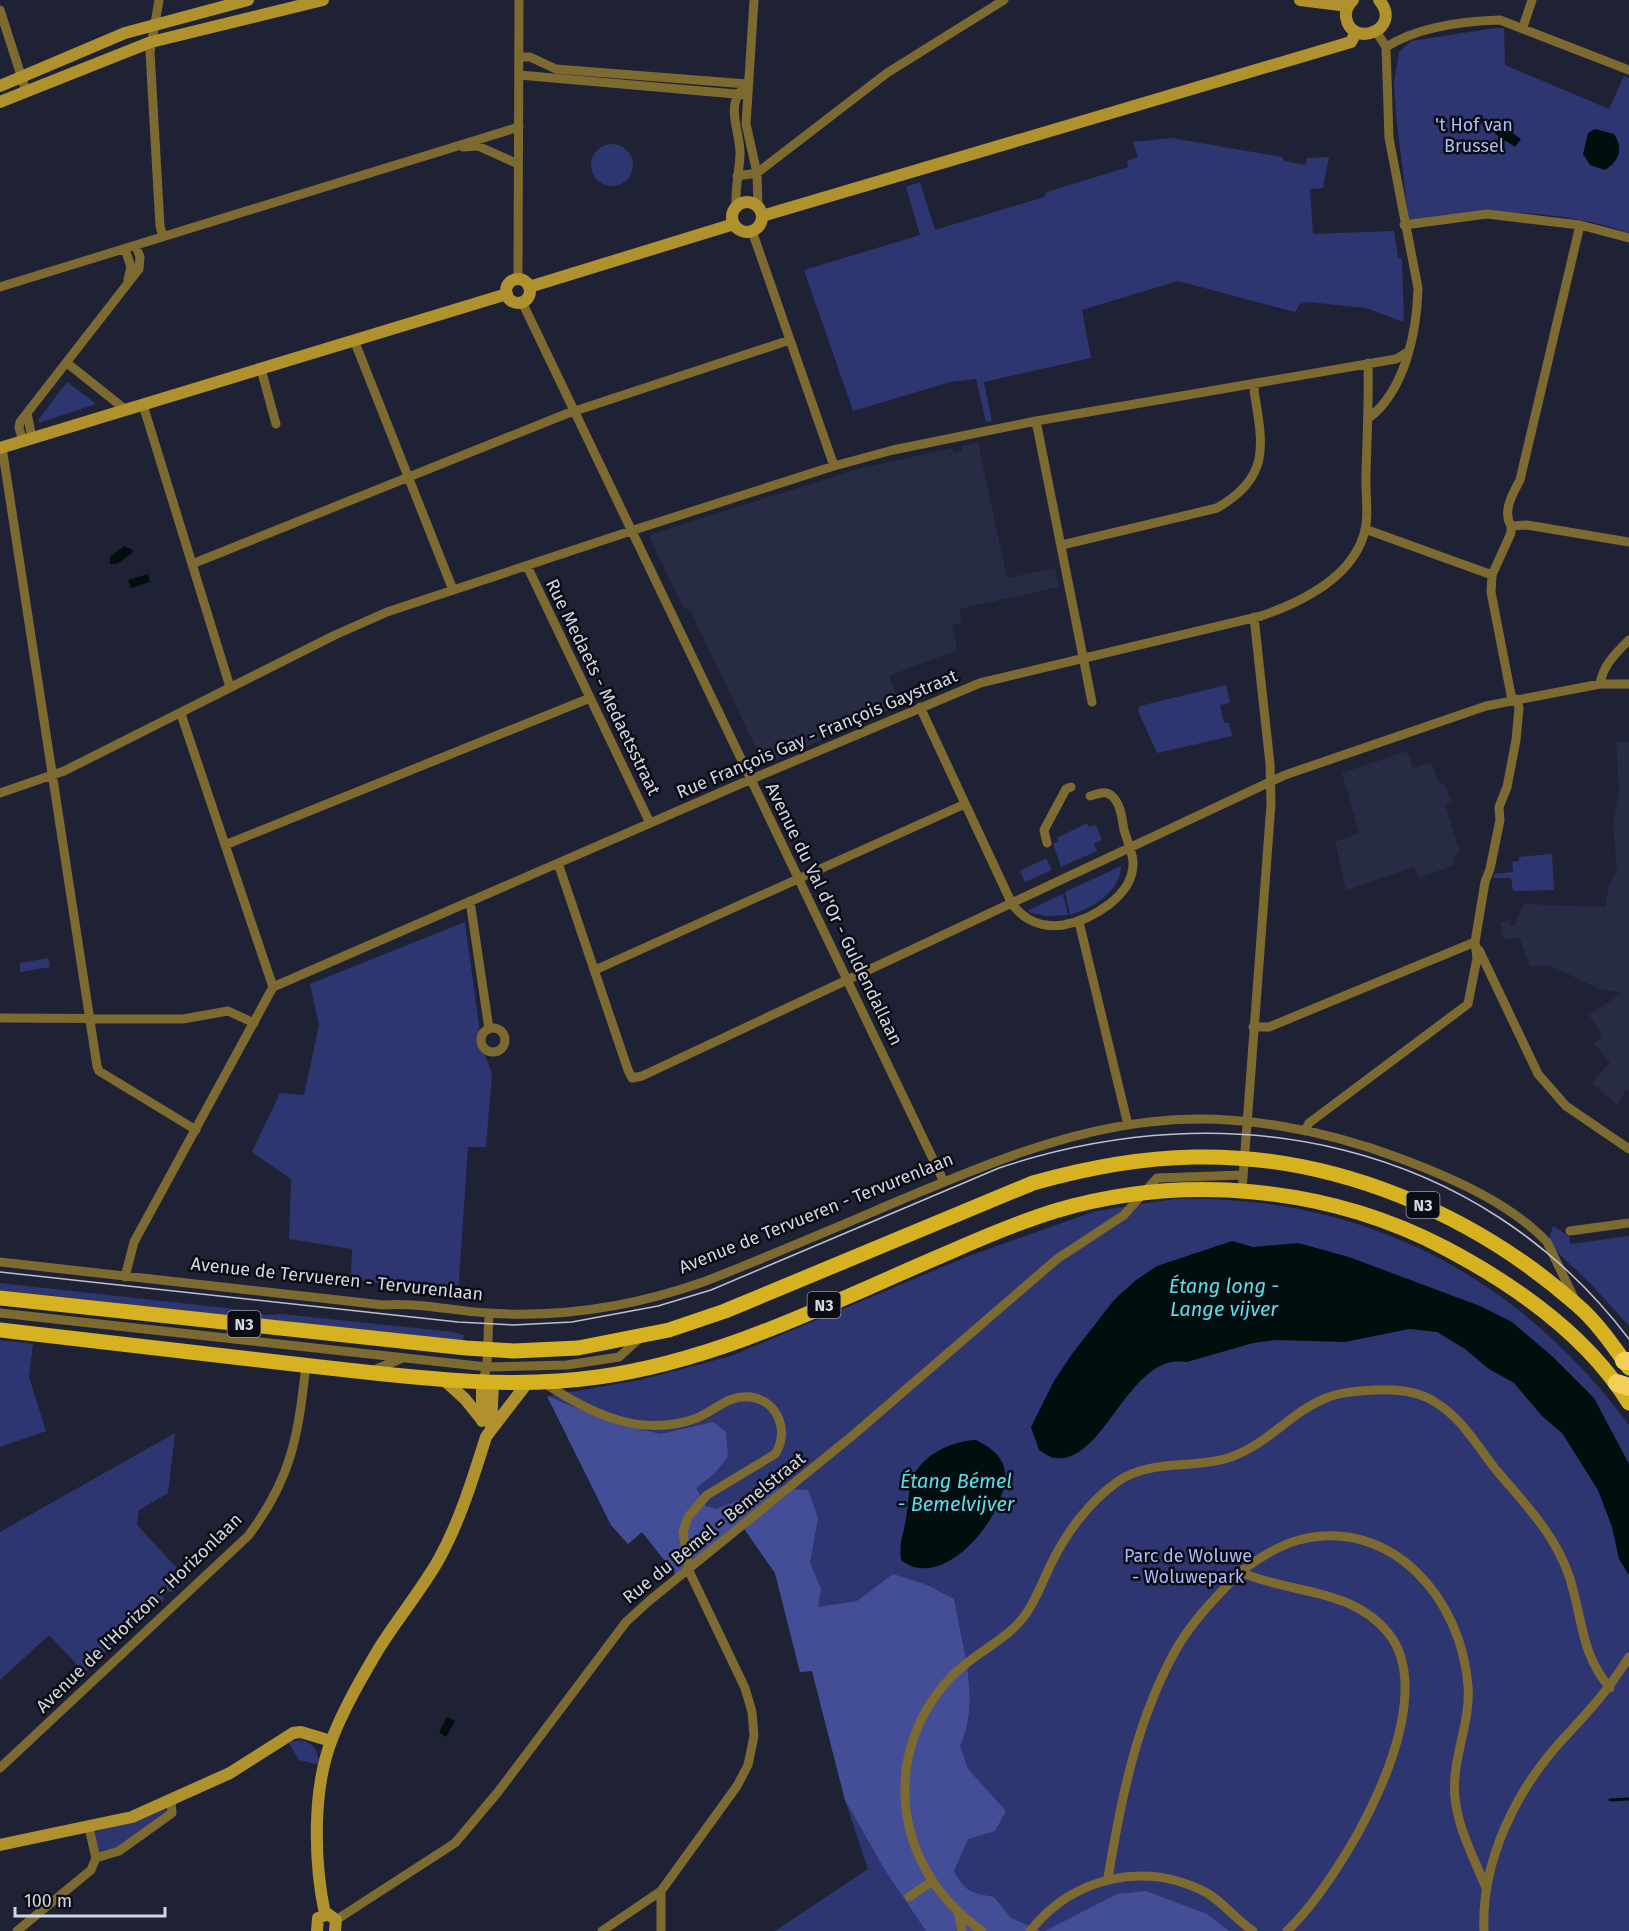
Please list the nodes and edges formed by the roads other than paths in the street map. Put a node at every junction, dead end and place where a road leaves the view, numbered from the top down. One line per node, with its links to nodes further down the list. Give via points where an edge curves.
1 (159, 0): 12 (street)
2 (248, 0): 12 (street)
3 (323, 0): 16 (street)
4 (519, 0): 18 (street)
5 (754, 0): 23 (street)
6 (1004, 0): 31 (street, via 887,73)
7 (1300, 0): 10 (street)
8 (1532, 0): 13 (street)
9 (1381, 1): 14 (street, via 1385,18)
10 (1350, 3): 15 (street, via 1347,20)
11 (0, 10): 21 (street)
12 (154, 25): 16 (street); 21 (street, via 125,33)
13 (1523, 27): 17 (street, via 1500,20 1480,21 1406,35); 19 (street)
14 (1376, 31): 15 (street); 17 (street)
15 (1356, 32): 34 (street, via 1351,42)
16 (151, 42): 25 (street); 39 (street)
17 (1386, 47): 36 (street, via 1389,138)
18 (519, 57): 20 (street); 22 (street, via 530,57 556,69)
19 (1629, 70)
20 (519, 75): 22 (street); 28 (street)
21 (22, 78): 24 (street); 25 (street)
22 (634, 80): 23 (street); 26 (street)
23 (747, 84): 26 (street)
24 (0, 86)
25 (26, 91): 27 (street)
26 (742, 95): 31 (street); 32 (street, via 734,121 740,152)
27 (0, 102)
28 (519, 127): 29 (street); 30 (street)
29 (455, 148): 30 (street, via 478,146); 39 (street)
30 (518, 164): 43 (street)
31 (757, 173): 32 (street); 34 (street)
32 (737, 176): 33 (street)
33 (736, 207): 34 (street, via 747,202); 35 (street, via 732,215)
34 (760, 211): 38 (street, via 760,225)
35 (734, 224): 38 (street, via 742,231); 46 (street)
36 (1404, 225): 37 (street, via 1487,214); 51 (street, via 1418,288 1417,319)
37 (1580, 225): 40 (street); 66 (street, via 1520,480 1508,507)
38 (752, 231): 50 (street)
39 (163, 237): 41 (street)
40 (1629, 238)
41 (136, 246): 42 (street); 44 (street, via 140,264)
42 (125, 249): 44 (street, via 131,267); 45 (street)
43 (518, 279): 46 (street); 47 (street, via 509,284)
44 (128, 281): 52 (street)
45 (0, 287)
46 (529, 287): 48 (street, via 530,294)
47 (507, 294): 48 (street, via 511,301); 49 (street)
48 (522, 302): 58 (street, Avenue du Val d'Or - Guldendallaan)
49 (354, 340): 54 (street); 65 (street)
50 (790, 340): 58 (street); 64 (street)
51 (1409, 351): 53 (street, via 1396,359); 59 (street, via 1379,410)
52 (67, 363): 57 (street); 62 (street, via 27,413)
53 (1368, 363): 55 (street); 59 (street)
54 (261, 369): 56 (street); 61 (street)
55 (1256, 383): 60 (street); 70 (street, via 1263,446 1252,478 1235,498 1217,508)
56 (143, 405): 57 (street); 71 (street)
57 (126, 410): 62 (street)
58 (574, 412): 65 (street); 68 (street, Avenue du Val d'Or - Guldendallaan)
59 (1369, 418): 67 (street)
60 (1036, 421): 64 (street); 70 (street)
61 (276, 424)
62 (28, 440): 63 (street)
63 (1, 448): 86 (street)
64 (834, 466): 68 (street)
65 (408, 477): 71 (street); 74 (street)
66 (1511, 526): 69 (street, via 1527,525); 73 (street)
67 (1365, 529): 73 (street); 75 (street, Rue François Gay - François Gaystraat, via 1351,558 1333,578 1291,605)
68 (632, 530): 72 (street); 87 (street, Avenue du Val d'Or - Guldendallaan)
69 (1629, 542)
70 (1062, 545): 77 (street)
71 (192, 564): 80 (street)
72 (527, 566): 74 (street); 81 (street, Rue Medaets - Medaetsstraat)
73 (1492, 574): 82 (street, via 1491,592)
74 (453, 590): 80 (street, via 335,634)
75 (1254, 617): 77 (street, Rue François Gay - François Gaystraat); 88 (street)
76 (1629, 640): 78 (street, via 1610,659)
77 (1083, 658): 83 (street); 84 (street, Rue François Gay - François Gaystraat, via 980,683)
78 (1600, 684): 79 (street); 82 (street)
79 (1629, 684)
80 (230, 687): 85 (street)
81 (590, 698): 93 (street, Rue Medaets - Medaetsstraat); 95 (street)
82 (1515, 699): 88 (street); 102 (street, via 1519,708 1516,740 1499,807 1500,820)
83 (1092, 702)
84 (920, 707): 87 (street, Rue François Gay - François Gaystraat); 92 (street)
85 (181, 714): 86 (street); 95 (street)
86 (54, 774): 90 (street); 107 (street)
87 (751, 780): 93 (street, Rue François Gay - François Gaystraat); 98 (street, Avenue du Val d'Or - Guldendallaan)
88 (1271, 782): 96 (street); 109 (street)
89 (1071, 787): 94 (street, via 1066,789 1044,830)
90 (0, 793)
91 (1090, 796): 96 (street, via 1102,792 1118,804)
92 (965, 804): 98 (street); 100 (street)
93 (650, 823): 97 (street, Rue François Gay - François Gaystraat)
94 (1047, 843)
95 (225, 845): 105 (street)
96 (1129, 848): 100 (street); 101 (street, via 1133,862 1119,894 1100,912)
97 (558, 863): 99 (street, Rue François Gay - François Gaystraat); 103 (street)
98 (798, 877): 103 (street); 104 (street, Avenue du Val d'Or - Guldendallaan)
99 (470, 901): 105 (street, Rue François Gay - François Gaystraat); 110 (street)
100 (1012, 904): 101 (street, via 1030,922); 104 (street)
101 (1079, 922): 112 (street)
102 (1475, 942): 109 (street, via 1269,1027); 114 (street, via 1477,958 1468,1004 1309,1123); 115 (street, via 1538,1074 1566,1106)
103 (595, 970): 104 (street, via 632,1078)
104 (848, 979): 117 (street, Avenue du Val d'Or - Guldendallaan)
105 (273, 987): 108 (street)
106 (0, 1018): 107 (street)
107 (92, 1019): 108 (street, via 183,1020 228,1011); 113 (street, via 99,1071)
108 (254, 1023): 113 (street)
109 (1253, 1027): 111 (street)
110 (489, 1029)
111 (1246, 1123): 112 (street, Avenue de Tervueren - Tervurenlaan, via 1182,1120); 114 (street, Avenue de Tervueren - Tervurenlaan); 116 (street)
112 (1128, 1125): 117 (street, Avenue de Tervueren - Tervurenlaan, via 1028,1150)
113 (195, 1130): 122 (street, via 134,1242)
114 (1305, 1131): 124 (street, Avenue de Tervueren - Tervurenlaan, via 1346,1140 1420,1166 1510,1213 1547,1242)
115 (1629, 1149)
116 (1243, 1175): 118 (main road, Avenue de Tervueren - Tervurenlaan / N3); 124 (main road, Avenue de Tervueren - Tervurenlaan / N3, via 1275,1162 1348,1179 1420,1204 1461,1223 1502,1249); 128 (main road, Avenue de Tervueren - Tervurenlaan / N3, via 1196,1157 1138,1161 1033,1183 725,1311); 138 (main road, Avenue de Tervueren - Tervurenlaan / N3, via 1294,1197 1389,1223 1430,1240 1523,1294)
117 (944, 1182): 126 (street, Avenue de Tervueren - Tervurenlaan, via 679,1291 570,1312)
118 (1147, 1192): 137 (main road, Avenue de Tervueren - Tervurenlaan / N3, via 1078,1205 1032,1219 698,1356 616,1374); 142 (street, Rue du Bemel - Bemelstraat, via 1124,1215 1057,1259)
119 (1629, 1223): 120 (street)
120 (1570, 1231)
121 (0, 1262): 122 (street, Avenue de Tervueren - Tervurenlaan)
122 (125, 1277): 126 (street, Avenue de Tervueren - Tervurenlaan)
123 (0, 1298): 129 (main road, Avenue de Tervueren - Tervurenlaan / N3)
124 (1578, 1305): 131 (main road, Avenue de Tervueren - Tervurenlaan / N3)
125 (0, 1313): 130 (street, Avenue de Tervueren - Tervurenlaan)
126 (489, 1313): 129 (street)
127 (0, 1330): 132 (main road, Avenue de Tervueren - Tervurenlaan / N3)
128 (641, 1337): 129 (main road, Avenue de Tervueren - Tervurenlaan / N3, via 578,1348); 133 (street, Avenue de Tervueren - Tervurenlaan, via 619,1357 567,1365)
129 (487, 1349): 133 (street)
130 (403, 1358): 133 (street, Avenue de Tervueren - Tervurenlaan); 134 (street, Avenue de Tervueren - Tervurenlaan)
131 (1627, 1363)
132 (306, 1365): 134 (main road, Avenue de Tervueren - Tervurenlaan / N3); 147 (street, Avenue de l'Horizon - Horizonlaan, via 292,1459 270,1507 248,1536)
133 (487, 1366): 136 (street)
134 (369, 1372): 135 (main road, Avenue de Tervueren - Tervurenlaan / N3)
135 (443, 1379): 136 (main road, Avenue de Tervueren - Tervurenlaan / N3); 140 (street)
136 (487, 1382): 137 (main road, Avenue de Tervueren - Tervurenlaan / N3); 140 (street); 141 (street)
137 (536, 1382): 141 (street); 142 (street, via 606,1417 639,1425 674,1424 746,1396 764,1402 777,1414 782,1431 775,1454 719,1486 688,1516 683,1539)
138 (1623, 1385): 139 (main road, Avenue de Tervueren - Tervurenlaan / N3)
139 (1629, 1403)
140 (479, 1416): 141 (street)
141 (489, 1434): 146 (street, via 468,1495 440,1557 356,1687)
142 (689, 1571): 155 (street, via 745,1688 754,1736 748,1765 737,1786); 158 (street, Rue du Bemel - Bemelstraat, via 626,1622 455,1844)
143 (1240, 1572): 152 (street, via 1210,1602 1178,1646 1148,1712 1119,1812); 154 (street, via 1264,1554 1299,1540 1328,1536 1367,1541 1411,1567 1429,1584 1448,1611 1461,1646 1468,1685 1467,1716 1457,1753 1455,1798 1465,1837); 167 (street, via 1327,1594 1371,1619 1389,1634 1402,1657 1406,1681 1402,1716 1384,1782 1344,1860)
144 (1629, 1657): 145 (street)
145 (1610, 1688): 153 (street, via 1588,1655 1577,1604 1554,1543 1467,1430 1432,1400 1404,1391 1335,1395 1306,1409 1267,1439 1230,1457 1130,1474 1081,1517 1063,1540 1028,1612 952,1676 934,1696 916,1731 904,1784 907,1821 915,1851); 154 (street, via 1531,1781 1496,1847)
146 (331, 1741): 148 (street, via 293,1733 231,1773); 158 (street, via 318,1808 319,1873)
147 (0, 1768)
148 (171, 1801): 149 (street); 151 (street, via 172,1813 119,1851)
149 (89, 1828): 150 (street); 151 (street)
150 (0, 1845)
151 (96, 1858): 159 (street, via 91,1870)
152 (1108, 1878): 165 (street, via 1056,1905); 166 (street, via 1171,1880 1207,1893)
153 (931, 1882): 156 (street); 157 (street)
154 (1486, 1888): 168 (street)
155 (661, 1891): 161 (street); 162 (street)
156 (909, 1897)
157 (959, 1915): 163 (street); 164 (street)
158 (332, 1922): 160 (street, via 315,1922)
159 (17, 1931)
160 (316, 1931)
161 (602, 1931)
162 (661, 1931)
163 (962, 1931)
164 (982, 1931)
165 (1030, 1931)
166 (1252, 1931)
167 (1287, 1931)
168 (1484, 1931)

